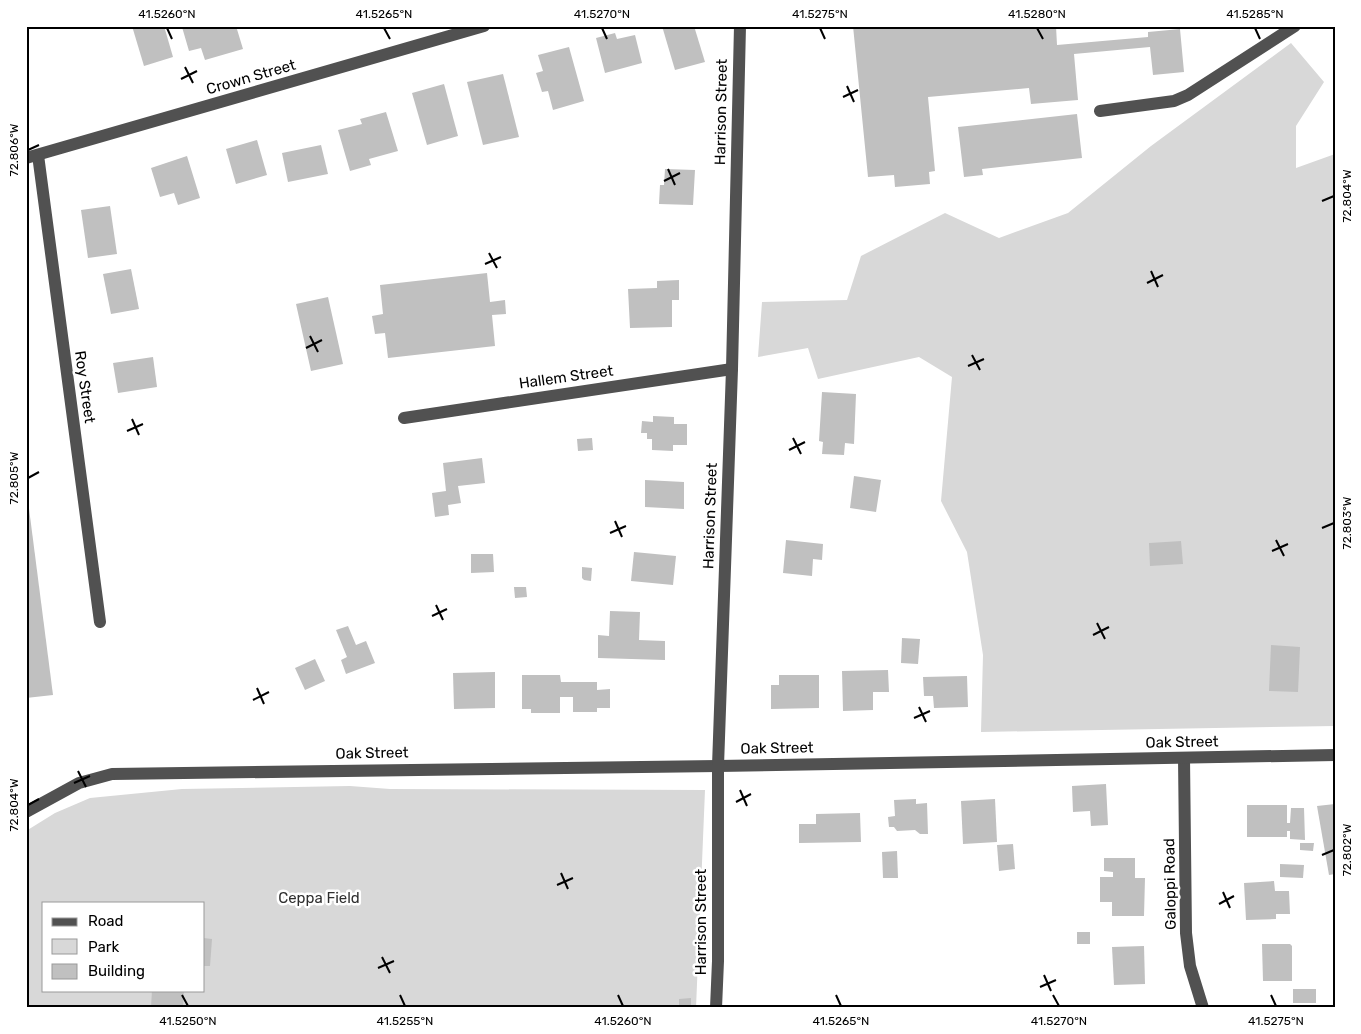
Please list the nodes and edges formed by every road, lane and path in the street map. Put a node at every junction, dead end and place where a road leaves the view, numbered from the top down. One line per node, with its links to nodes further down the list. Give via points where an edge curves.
1 (484, 26): 5 (street, Crown Street)
2 (740, 26): 6 (street, Harrison Street)
3 (1295, 26): 4 (street, via 1174,101)
4 (1100, 110)
5 (32, 157): 8 (street, Roy Street)
6 (732, 369): 7 (street, Hallem Street); 11 (street, Harrison Street)
7 (404, 418)
8 (100, 622)
9 (1335, 755): 10 (street, Oak Street)
10 (1184, 758): 11 (street, Oak Street); 14 (street, Galoppi Road, via 1186,933 1190,966)
11 (718, 766): 12 (street, Oak Street, via 112,774 79,783); 13 (street, Harrison Street)
12 (26, 812)
13 (716, 1008)
14 (1203, 1008)

